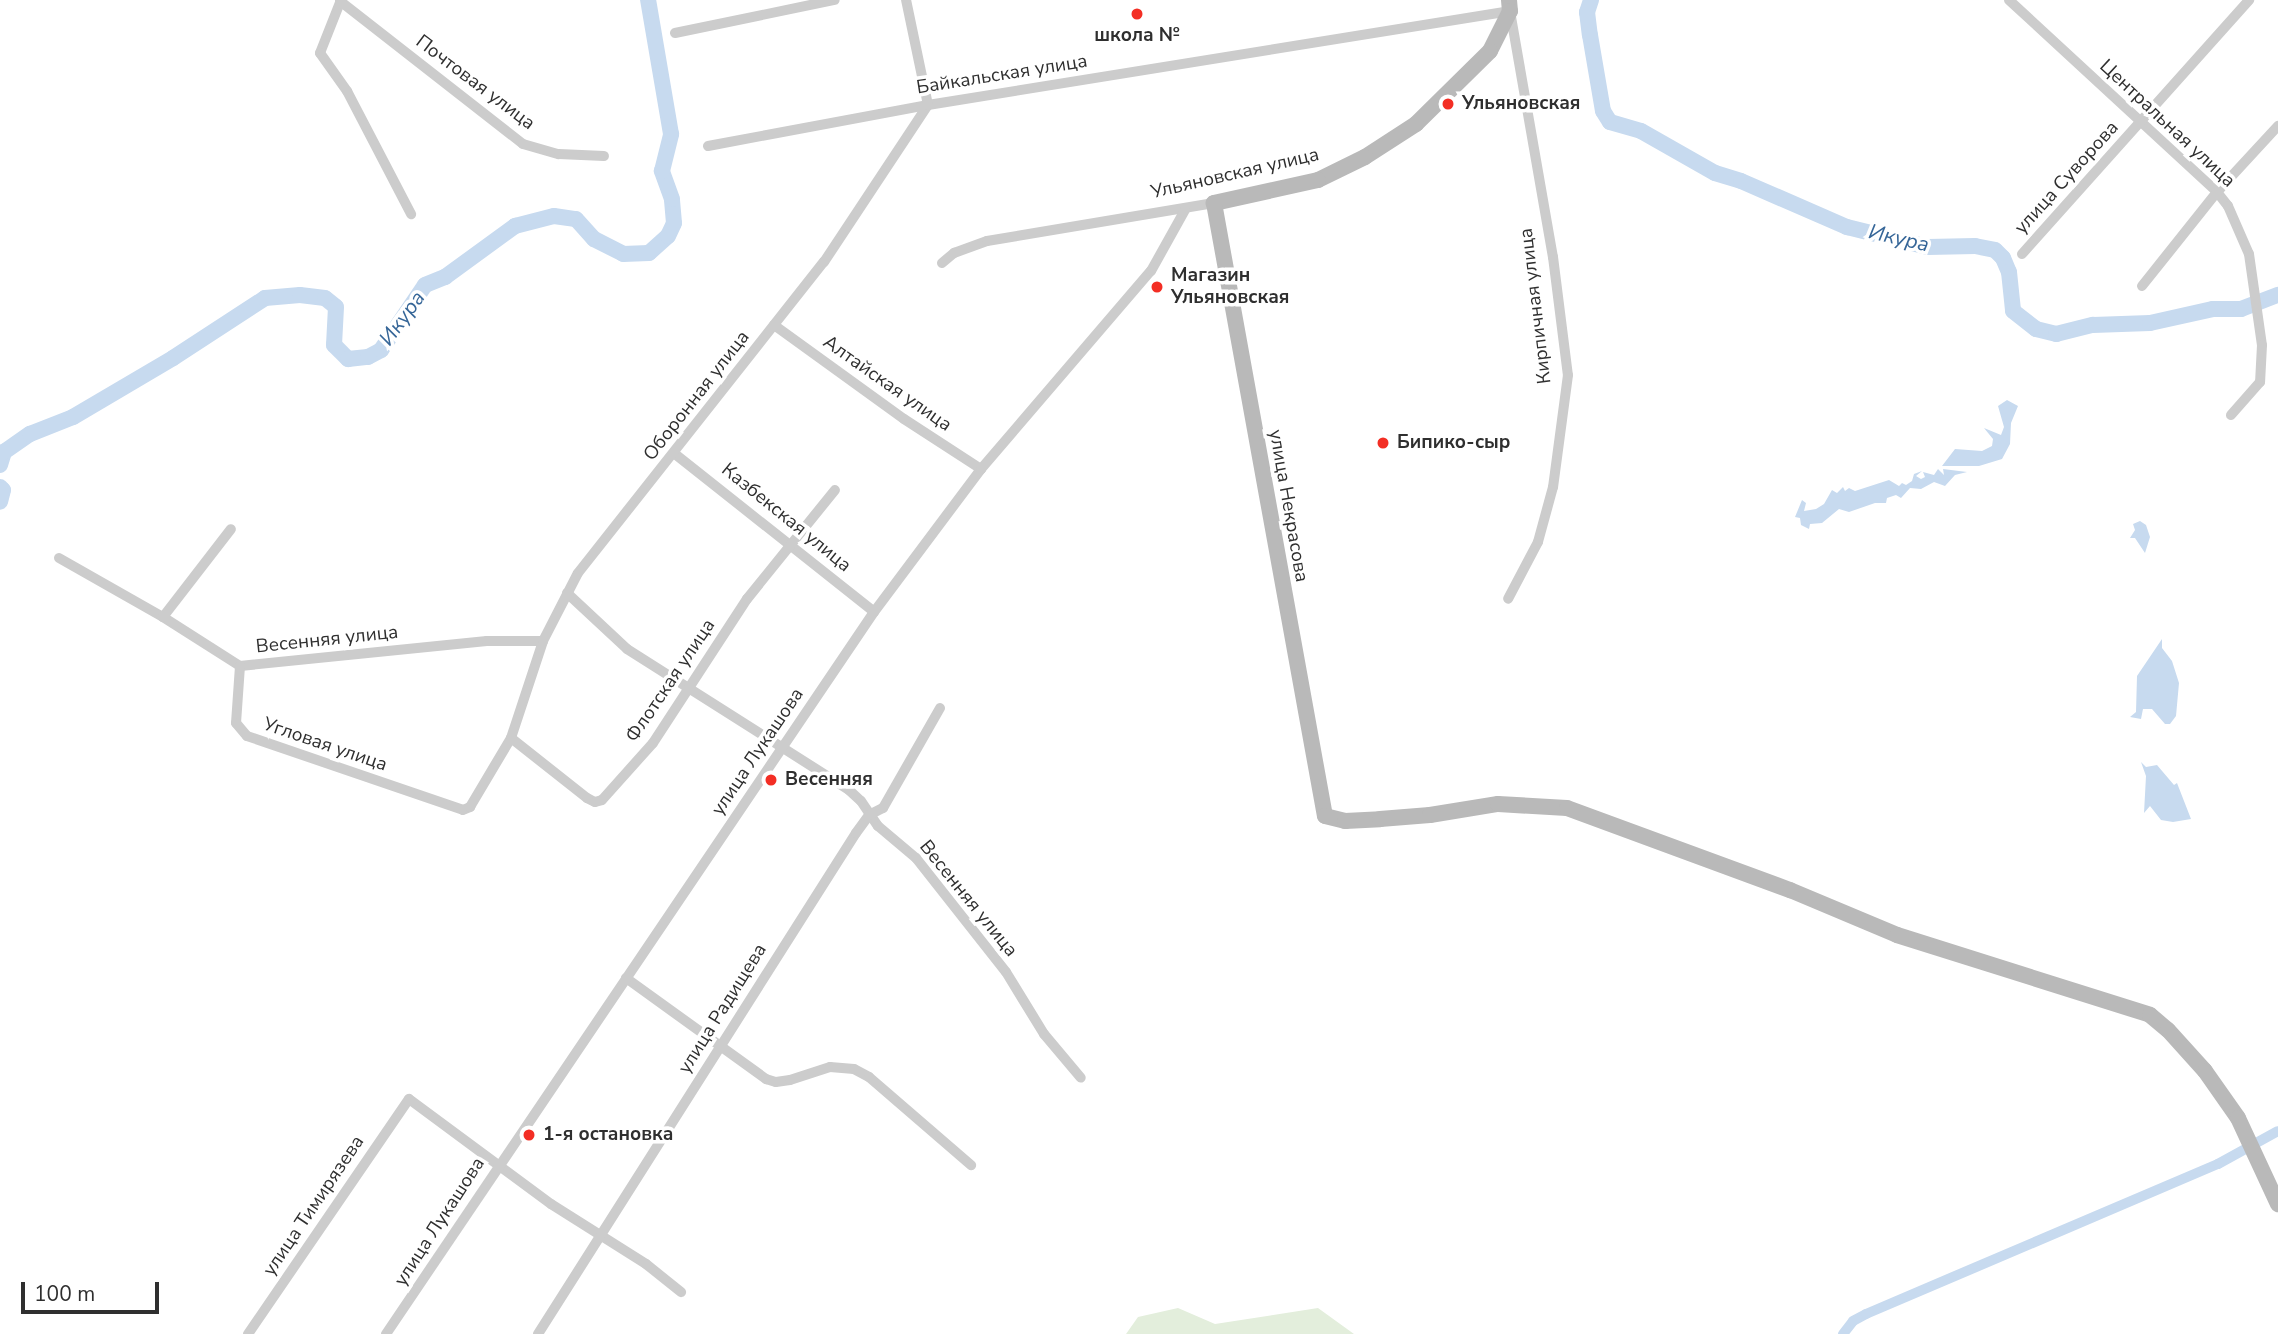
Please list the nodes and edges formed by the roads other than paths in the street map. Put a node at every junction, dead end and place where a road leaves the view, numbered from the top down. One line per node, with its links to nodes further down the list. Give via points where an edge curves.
1 (835, 0): 7 (street)
2 (906, 0): 8 (street)
3 (2009, 0): 9 (street, Центральная улица)
4 (2249, 0): 9 (street, улица Суворова)
5 (341, 1): 12 (street, Почтовая улица, via 523,144 559,154); 16 (street, via 320,53 347,91)
6 (1510, 6): 8 (street, Байкальская улица); 14 (street, Ульяновская улица, via 1490,51 1416,124 1318,180); 29 (street, Кирпичная улица, via 1551,244 1568,375 1553,487 1538,542)
7 (675, 33)
8 (928, 105): 11 (street, Байкальская улица); 20 (street, Оборонная улица, via 824,262)
9 (2140, 122): 13 (street, Центральная улица); 17 (street, улица Суворова)
10 (2278, 126): 13 (street)
11 (708, 146)
12 (604, 156)
13 (2217, 192): 19 (street); 21 (street, Центральная улица, via 2245,243 2260,321 2260,382)
14 (1214, 203): 15 (street, Ульяновская улица); 45 (street, улица Некрасова, via 1325,816 1345,821 1498,804 1567,807 1897,935 2150,1015 2205,1071 2238,1118)
15 (1185, 210): 18 (street, Ульяновская улица, via 987,241 954,253); 23 (street, улица Лукашова, via 1151,271)
16 (411, 214)
17 (2022, 254)
18 (942, 263)
19 (2142, 286)
20 (774, 325): 22 (street, Оборонная улица); 23 (street, Алтайская улица)
21 (2231, 415)
22 (675, 454): 26 (street, Казбекская улица); 28 (street, Оборонная улица, via 578,573)
23 (981, 469): 30 (street, улица Лукашова)
24 (835, 490): 26 (street, Флотская улица)
25 (231, 529): 31 (street)
26 (792, 546): 30 (street, Казбекская улица); 34 (street, Флотская улица, via 747,599)
27 (59, 558): 31 (street, Весенняя улица)
28 (567, 593): 32 (street, Оборонная улица); 34 (street, Весенняя улица, via 627,649)
29 (1508, 599)
30 (874, 612): 37 (street, улица Лукашова)
31 (163, 617): 33 (street, Весенняя улица)
32 (544, 641): 33 (street, Весенняя улица, via 487,641); 36 (street, Оборонная улица)
33 (240, 666): 38 (street, Угловая улица, via 236,723 247,736)
34 (687, 689): 36 (street, Флотская улица, via 653,743 609,793 595,802); 37 (street, Весенняя улица)
35 (940, 708): 39 (street, улица Радищева, via 883,808)
36 (511, 737): 38 (street, Оборонная улица, via 470,807)
37 (782, 747): 39 (street, Весенняя улица, via 849,790); 40 (street, улица Лукашова)
38 (463, 810)
39 (869, 815): 41 (street, улица Радищева); 42 (street, Весенняя улица, via 916,858 1006,972 1044,1034)
40 (626, 978): 41 (street); 43 (street, улица Лукашова)
41 (720, 1047): 44 (street, via 776,1082 830,1067 854,1069); 46 (street, улица Радищева)
42 (1081, 1078)
43 (498, 1165): 46 (street); 48 (street, улица Тимирязева, via 409,1099); 49 (street, улица Лукашова)
44 (971, 1165)
45 (2278, 1204)
46 (600, 1237): 47 (street, via 636,1257); 50 (street, улица Радищева)
47 (681, 1292)
48 (248, 1334)
49 (386, 1334)
50 (538, 1334)

